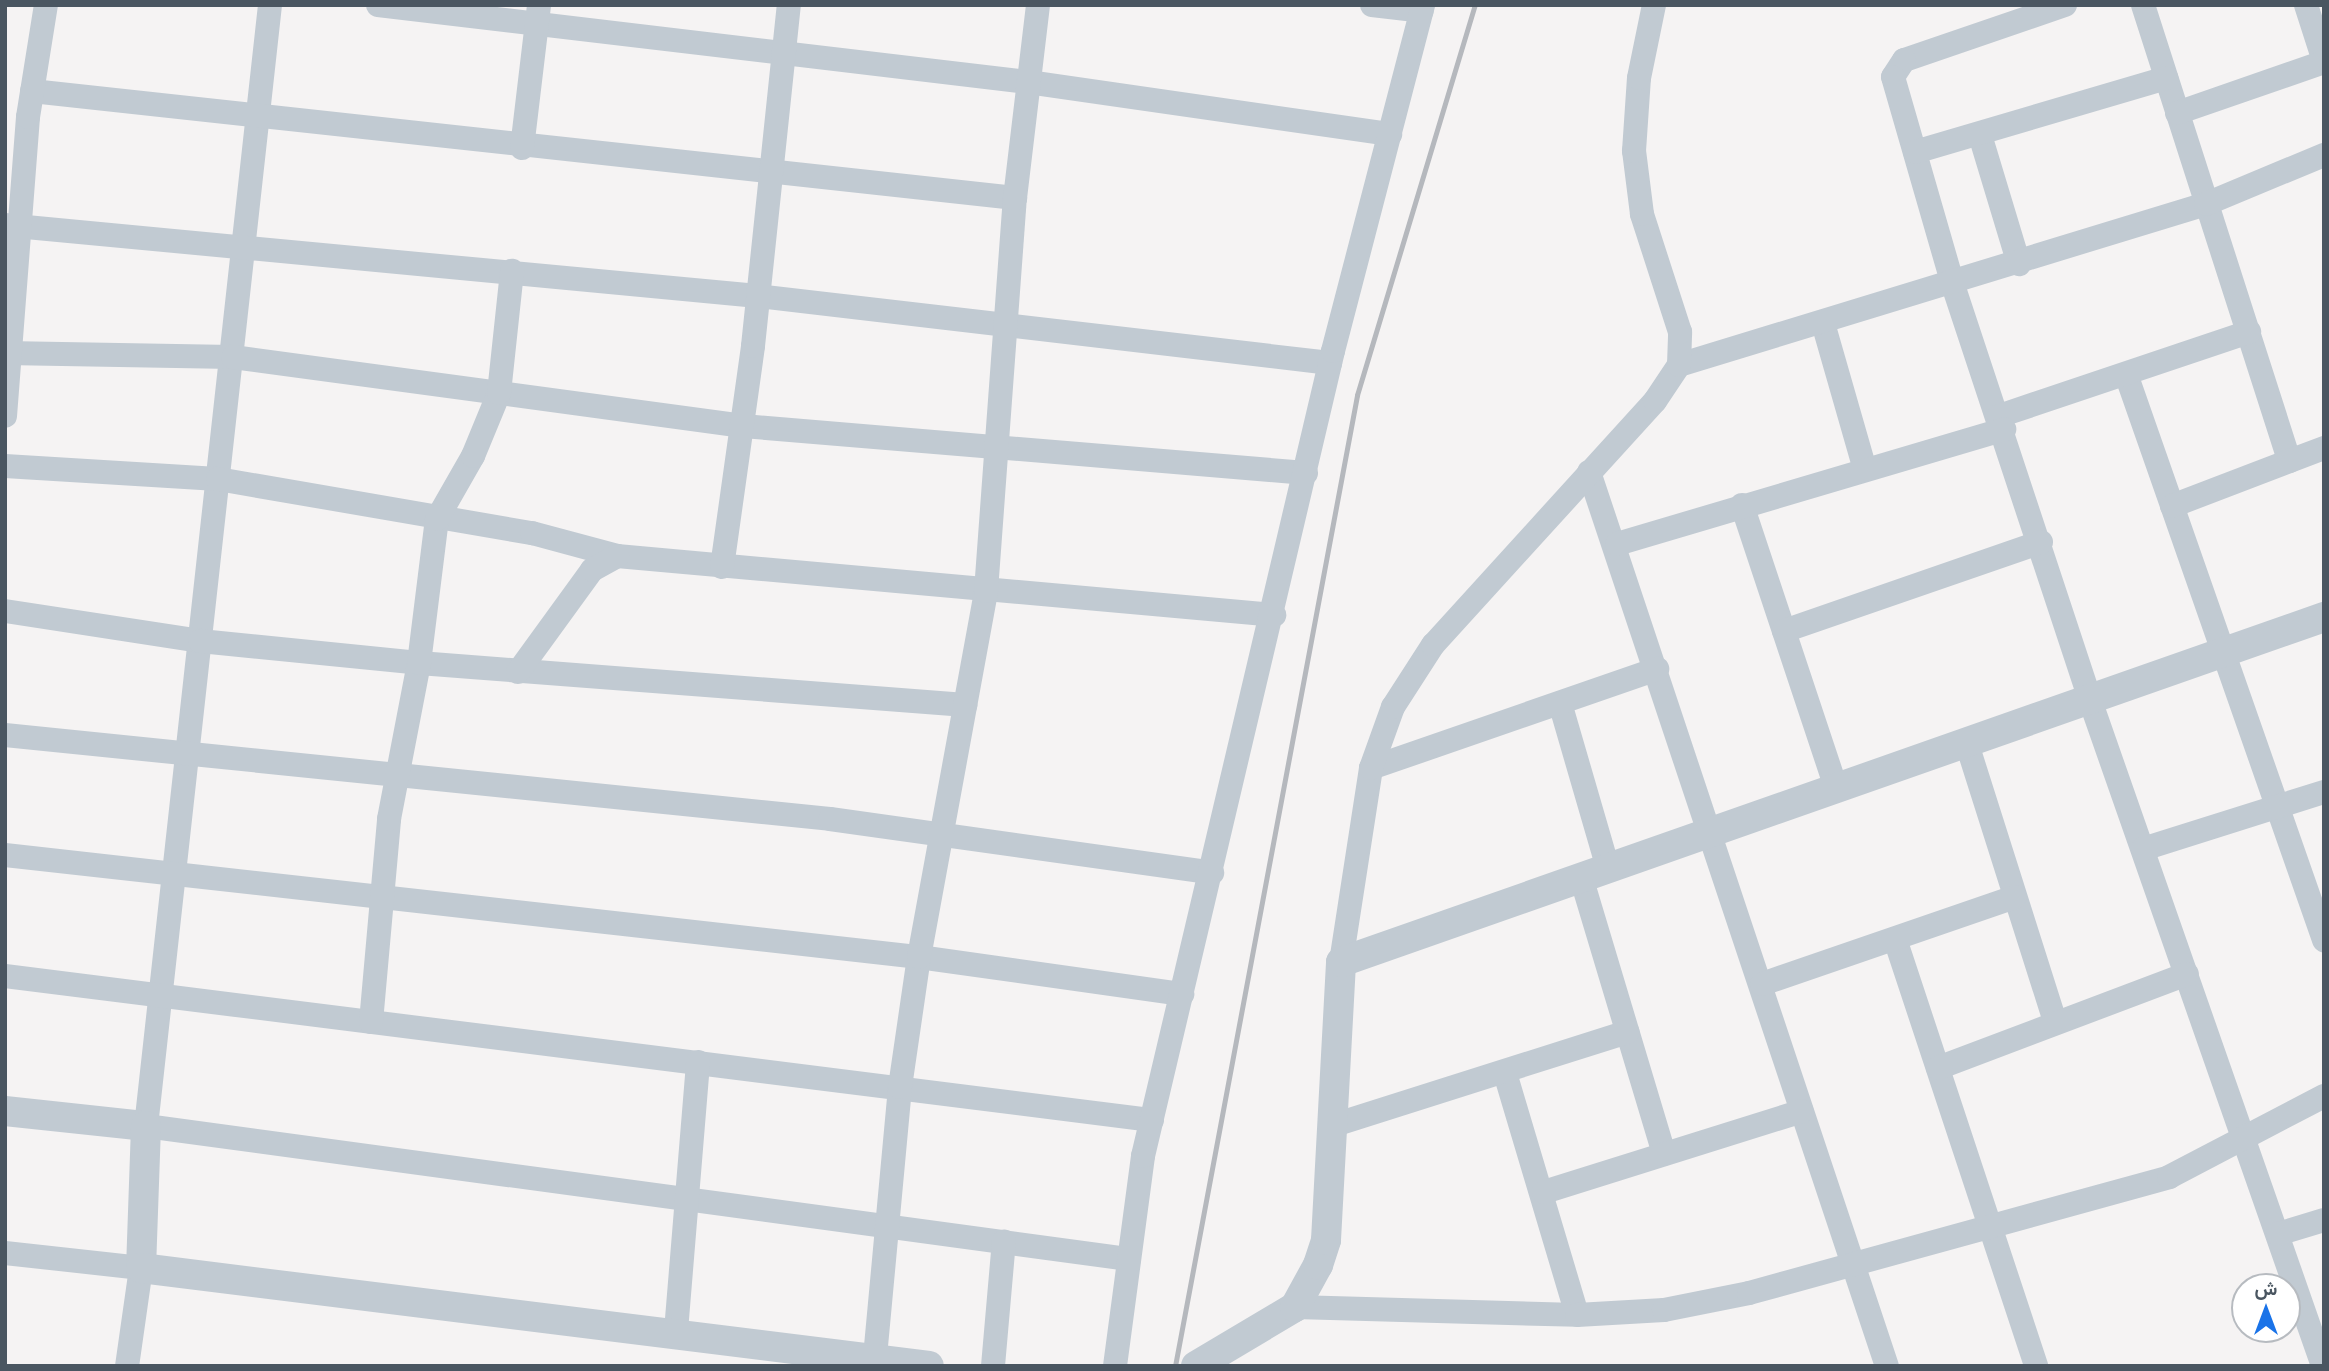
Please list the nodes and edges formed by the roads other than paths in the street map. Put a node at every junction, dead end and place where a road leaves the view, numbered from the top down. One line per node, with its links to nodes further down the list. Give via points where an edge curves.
1 (46, 5): 17 (street)
2 (270, 5): 20 (street)
3 (378, 5): 12 (street)
4 (789, 5): 13 (street)
5 (1038, 5): 16 (street)
6 (1372, 5): 11 (street)
7 (1654, 5): 41 (street, via 1639,78 1634,151 1642,214 1680,332)
8 (2064, 5): 24 (street, via 1896,66 1893,77)
9 (2143, 5): 15 (street)
10 (2306, 5): 14 (street)
11 (1422, 8): 21 (street)
12 (538, 15): 13 (street); 23 (street)
13 (783, 52): 16 (street); 26 (street)
14 (2324, 62): 18 (street)
15 (2166, 78): 18 (street); 22 (street)
16 (1028, 82): 21 (street); 27 (street)
17 (32, 91): 19 (street); 20 (street)
18 (2177, 113): 28 (street)
19 (17, 116): 29 (street)
20 (258, 119): 23 (street); 30 (street)
21 (1390, 134): 40 (street)
22 (1980, 135): 24 (street); 31 (street)
23 (522, 148): 26 (street)
24 (1914, 152): 33 (street)
25 (2324, 155): 28 (street)
26 (770, 173): 27 (street); 34 (street)
27 (1015, 198): 36 (street)
28 (2206, 204): 31 (street); 37 (street)
29 (13, 224): 30 (street); 38 (street)
30 (244, 245): 32 (street); 39 (street)
31 (2019, 264): 33 (street)
32 (512, 271): 34 (street); 43 (street)
33 (1953, 285): 35 (street); 45 (street)
34 (758, 296): 36 (street); 46 (street)
35 (1823, 323): 41 (street); 51 (street)
36 (1005, 326): 40 (street); 47 (street)
37 (2249, 332): 42 (street); 49 (street)
38 (7, 353): 39 (street); 44 (street)
39 (233, 356): 43 (street); 54 (street)
40 (1331, 363): 53 (street)
41 (1679, 365): 52 (street, via 1655,401)
42 (2126, 374): 45 (street); 56 (street)
43 (499, 393): 46 (street); 57 (street, via 473,456)
44 (5, 416)
45 (2001, 423): 51 (street); 58 (street)
46 (743, 426): 47 (street); 61 (street)
47 (996, 447): 53 (street); 62 (street)
48 (2324, 448): 49 (street)
49 (2289, 461): 56 (street)
50 (5, 466): 54 (street)
51 (1865, 469): 55 (street)
52 (1590, 472): 59 (street); 78 (street, via 1433,645 1393,706)
53 (1306, 473): 64 (street)
54 (218, 479): 57 (street); 67 (street)
55 (1742, 505): 59 (street); 66 (street)
56 (2172, 506): 68 (street)
57 (437, 519): 60 (street, via 531,533); 69 (street)
58 (2041, 542): 66 (street); 72 (street)
59 (1617, 544): 70 (street)
60 (617, 556): 61 (street); 71 (street, via 592,570)
61 (722, 567): 62 (street)
62 (986, 591): 64 (street); 74 (street)
63 (5, 611): 67 (street)
64 (1274, 615): 88 (street)
65 (2324, 617): 68 (street)
66 (1784, 631): 80 (street)
67 (200, 641): 69 (street); 77 (street)
68 (2223, 653): 72 (street); 82 (street)
69 (418, 663): 71 (street); 79 (street)
70 (1657, 670): 73 (street); 83 (street)
71 (518, 672): 74 (street)
72 (2090, 700): 76 (street); 85 (street)
73 (1560, 703): 78 (street); 87 (street)
74 (965, 705): 84 (street)
75 (5, 735): 77 (street)
76 (1967, 744): 80 (street); 91 (street)
77 (187, 756): 79 (street); 89 (street)
78 (1371, 768): 95 (street)
79 (397, 774): 84 (street); 90 (street)
80 (1837, 790): 83 (street)
81 (2324, 792): 82 (street)
82 (2278, 807): 85 (street); 93 (street)
83 (1713, 832): 87 (street); 98 (street)
84 (937, 835): 88 (street); 94 (street)
85 (2143, 849): 96 (street)
86 (5, 855): 89 (street)
87 (1594, 872): 95 (street); 103 (street)
88 (1212, 873): 99 (street)
89 (174, 876): 90 (street); 100 (street)
90 (383, 897): 94 (street); 101 (street)
91 (2014, 897): 92 (street); 102 (street)
92 (1895, 939): 98 (street); 105 (street)
93 (2324, 940)
94 (919, 957): 99 (street); 107 (street)
95 (1341, 962): 113 (street)
96 (2187, 974): 102 (street); 114 (street)
97 (5, 976): 100 (street)
98 (1762, 985): 110 (street)
99 (1182, 994): 111 (street)
100 (161, 996): 101 (street); 112 (street)
101 (371, 1021): 104 (street)
102 (2055, 1021): 105 (street)
103 (1627, 1032): 106 (street); 115 (street)
104 (698, 1062): 107 (street); 117 (street)
105 (1938, 1068): 120 (street)
106 (1506, 1073): 113 (street); 116 (street)
107 (900, 1087): 111 (street); 119 (street)
108 (2324, 1096): 114 (street)
109 (5, 1111): 112 (street)
110 (1802, 1111): 115 (street); 125 (street)
111 (1152, 1120): 124 (street)
112 (146, 1126): 117 (street); 126 (street)
113 (1331, 1126): 127 (street, via 1326,1240)
114 (2244, 1138): 120 (street, via 2169,1177); 121 (street)
115 (1664, 1154): 116 (street)
116 (1544, 1192): 128 (street)
117 (687, 1199): 119 (street); 129 (street)
118 (2324, 1220): 121 (street)
119 (888, 1227): 122 (street); 130 (street)
120 (1991, 1227): 125 (street); 137 (street)
121 (2278, 1234): 138 (street)
122 (1004, 1241): 124 (street); 134 (street)
123 (5, 1253): 126 (street)
124 (1129, 1259): 135 (street)
125 (1852, 1264): 128 (street, via 1676,1307); 136 (street)
126 (141, 1268): 129 (street); 132 (street)
127 (1295, 1307): 128 (street); 131 (street)
128 (1577, 1315)
129 (676, 1331): 130 (street)
130 (875, 1357): 133 (street)
131 (1206, 1364)
132 (127, 1366)
133 (929, 1366)
134 (993, 1366)
135 (1115, 1366)
136 (1887, 1366)
137 (2036, 1366)
138 (2323, 1366)

